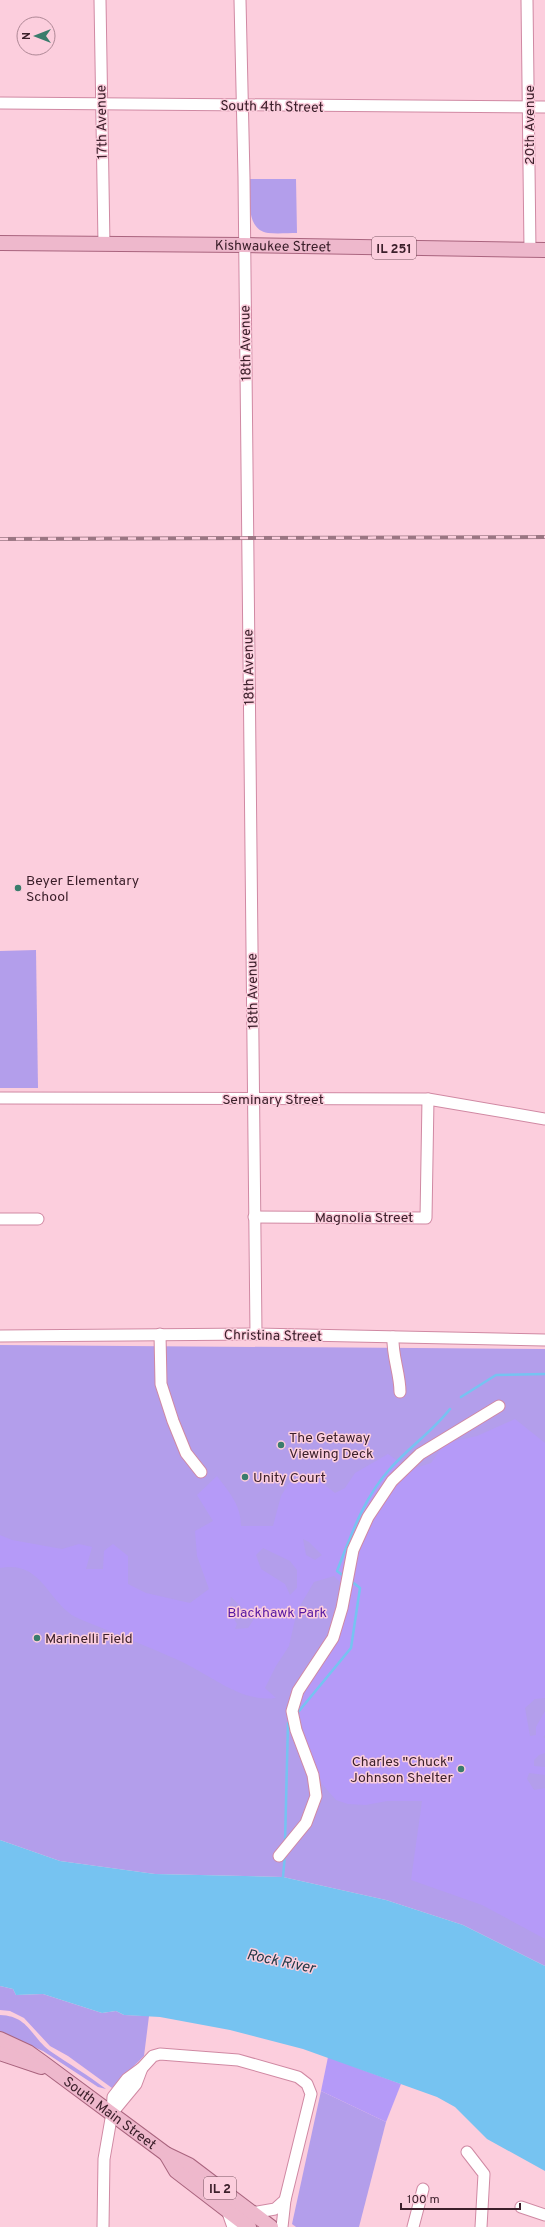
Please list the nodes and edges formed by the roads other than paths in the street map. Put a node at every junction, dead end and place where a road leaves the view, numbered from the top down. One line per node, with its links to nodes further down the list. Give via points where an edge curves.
1 (100, 0): 5 (street, 17th Avenue)
2 (240, 0): 6 (street, 18th Avenue)
3 (528, 0): 7 (street, 20th Avenue)
4 (0, 103): 5 (street, South 4th Street)
5 (101, 103): 6 (street, South 4th Street); 10 (street, 17th Avenue)
6 (242, 106): 7 (street, South 4th Street); 11 (street, 18th Avenue)
7 (529, 107): 8 (street, South 4th Street); 12 (street, 20th Avenue)
8 (545, 107)
9 (0, 244): 10 (main road, Kishwaukee Street / IL 251)
10 (104, 244): 11 (main road, Kishwaukee Street / IL 251)
11 (244, 245): 12 (main road, Kishwaukee Street / IL 251); 15 (street, 18th Avenue)
12 (530, 250): 13 (main road, Kishwaukee Street / IL 251)
13 (545, 250)
14 (0, 1098): 15 (street, Seminary Street)
15 (253, 1098): 16 (street, Seminary Street); 18 (street, 18th Avenue)
16 (428, 1099): 17 (street, Seminary Street); 18 (street, Magnolia Street, via 426,1218)
17 (545, 1119)
18 (254, 1217): 22 (street, 18th Avenue)
19 (0, 1219): 20 (street)
20 (38, 1219)
21 (160, 1334): 22 (street, Christina Street); 23 (street, Christina Street); 28 (street, via 161,1384 186,1453)
22 (256, 1334): 24 (street, Christina Street)
23 (0, 1336)
24 (393, 1337): 25 (street, Christina Street); 26 (street, via 392,1353 400,1382)
25 (545, 1340)
26 (400, 1392)
27 (499, 1406): 29 (street, via 420,1454 392,1481 368,1518 353,1550 342,1608 333,1638 298,1691 292,1711 296,1730 313,1775 316,1796 306,1823)
28 (201, 1472)
29 (279, 1856)
30 (0, 2039): 32 (main road, South Main Street / IL 2, via 28,2052)
31 (0, 2053): 32 (main road, South Main Street / IL 2)
32 (54, 2072): 33 (main road, South Main Street / IL 2)
33 (112, 2113): 35 (main road, South Main Street / IL 2); 37 (street, via 112,2097 116,2091 153,2056 160,2054 238,2060 298,2077 307,2084 311,2094); 42 (street, via 104,2159)
34 (467, 2152): 48 (street, via 484,2174)
35 (166, 2154): 39 (main road, South Main Street / IL 2, via 176,2171); 40 (main road, South Main Street / IL 2, via 189,2165)
36 (422, 2189): 47 (street)
37 (285, 2200): 40 (street, via 275,2209); 46 (street)
38 (521, 2207): 41 (street)
39 (227, 2210): 43 (street); 44 (main road, South Main Street / IL 2)
40 (252, 2213): 45 (main road, South Main Street / IL 2)
41 (545, 2215)
42 (103, 2227)
43 (233, 2227)
44 (249, 2227)
45 (271, 2227)
46 (282, 2227)
47 (413, 2227)
48 (482, 2227)

